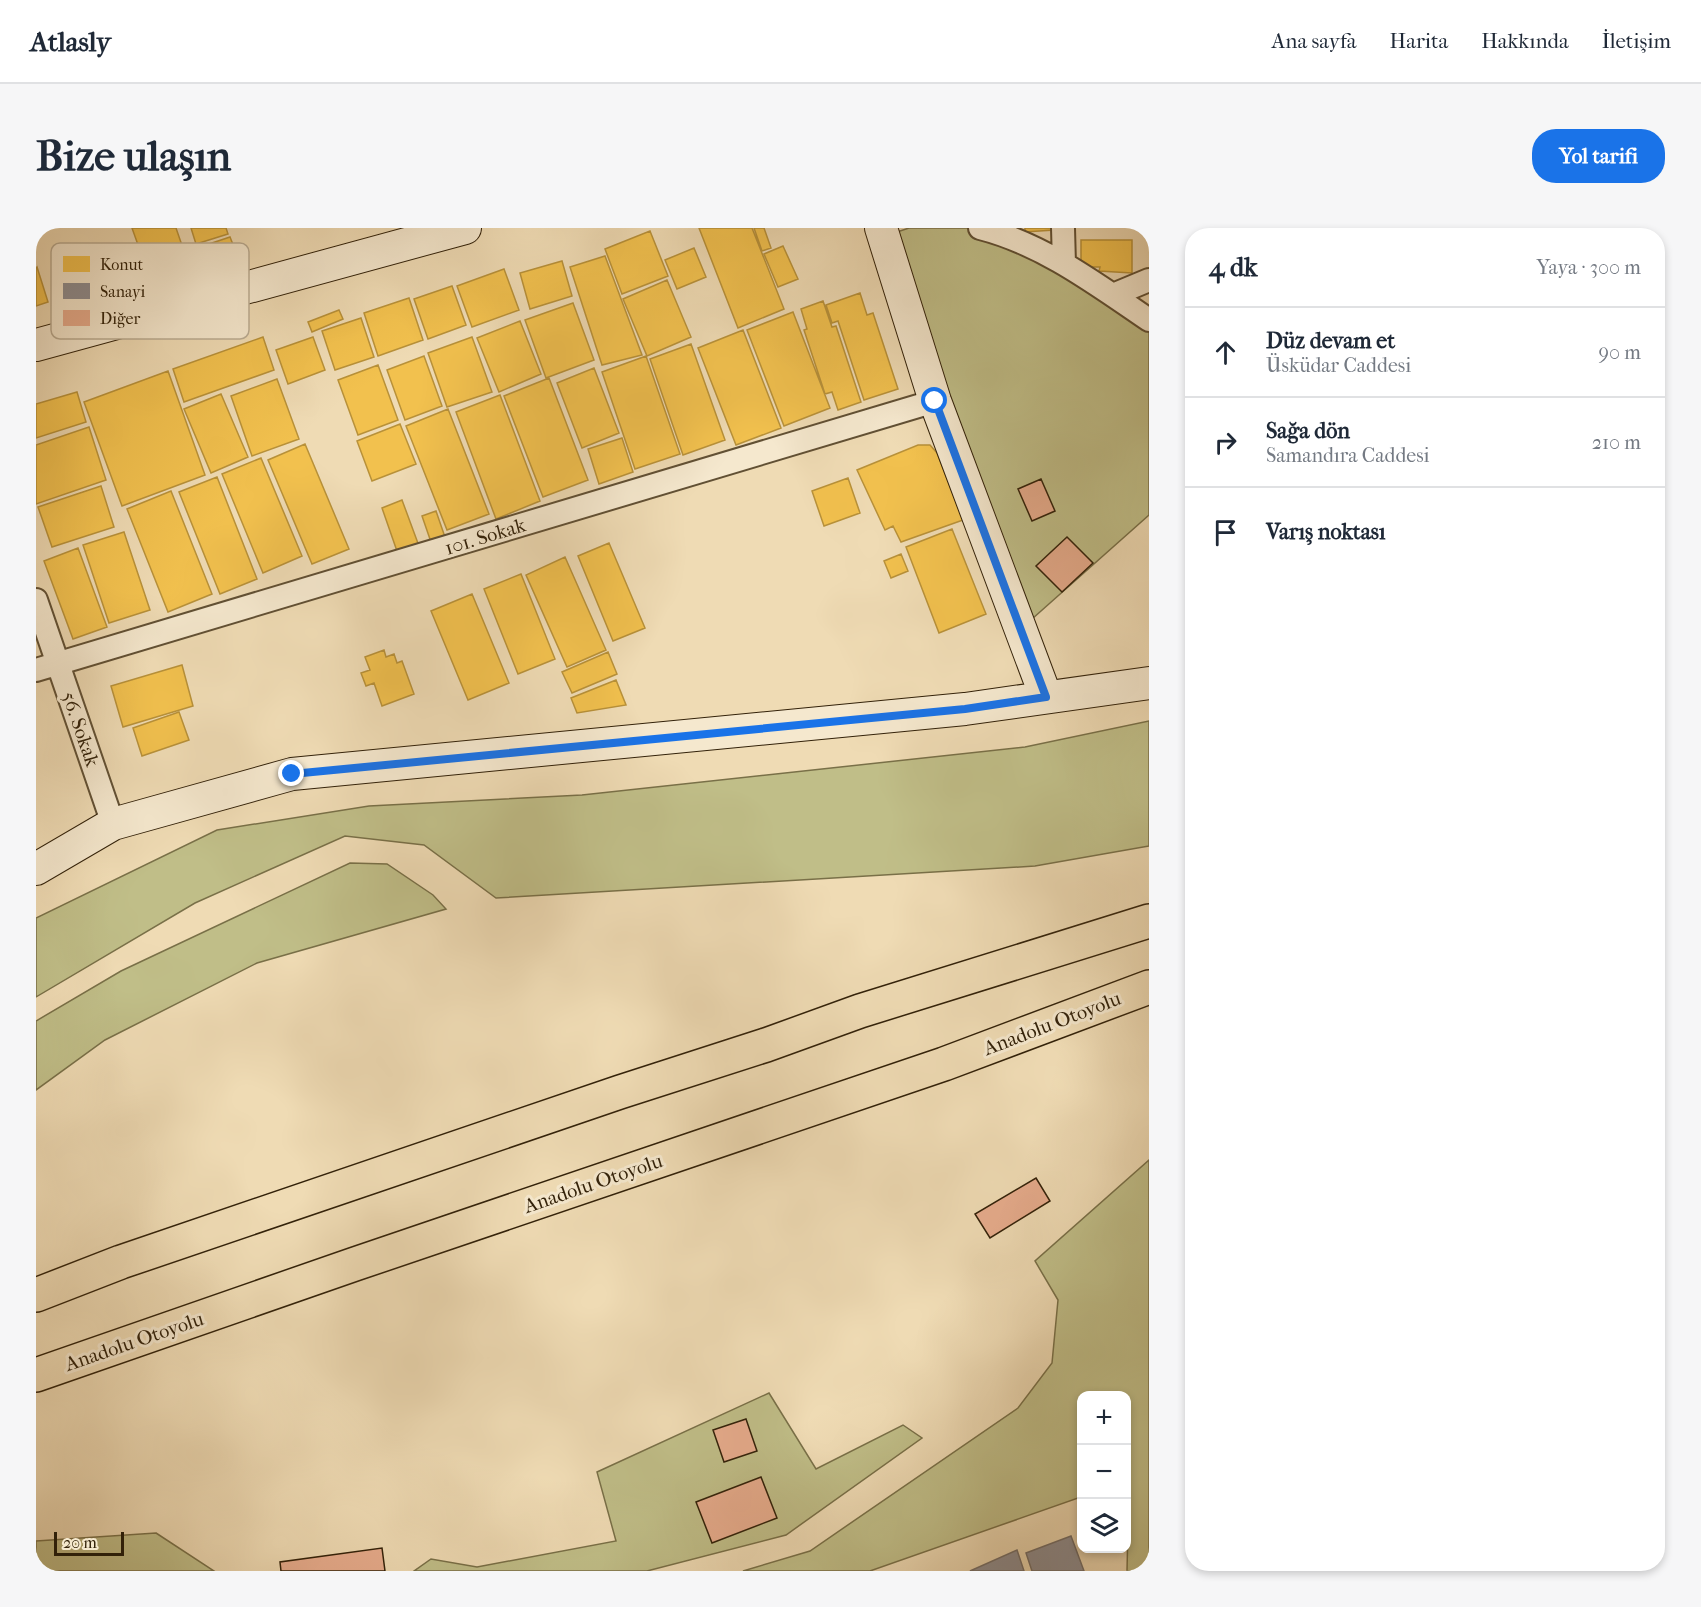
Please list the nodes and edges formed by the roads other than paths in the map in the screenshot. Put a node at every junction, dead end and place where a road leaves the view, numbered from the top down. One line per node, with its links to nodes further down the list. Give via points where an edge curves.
1 (465, 228): 7 (main road)
2 (881, 228): 12 (main road)
3 (980, 228): 5 (street, via 1031,245)
4 (1063, 228): 5 (street)
5 (1064, 264): 8 (street)
6 (1149, 280): 8 (street)
7 (249, 287)
8 (1113, 296): 9 (street)
9 (1149, 320)
10 (58, 339): 11 (main road)
11 (36, 345)
12 (935, 401): 14 (street, 101. Sokak); 17 (main road)
13 (36, 600): 14 (street, 56. Sokak)
14 (58, 664): 15 (street, 101. Sokak); 18 (street, 56. Sokak)
15 (36, 670)
16 (1149, 683): 17 (main road)
17 (1046, 697): 18 (main road, via 965,709 292,774)
18 (113, 824): 19 (main road)
19 (36, 869)
20 (1149, 921): 22 (highway, via 860,1011 122,1262)
21 (1149, 987): 23 (highway, Anadolu Otoyolu, via 944,1064)
22 (36, 1295)
23 (36, 1375)

